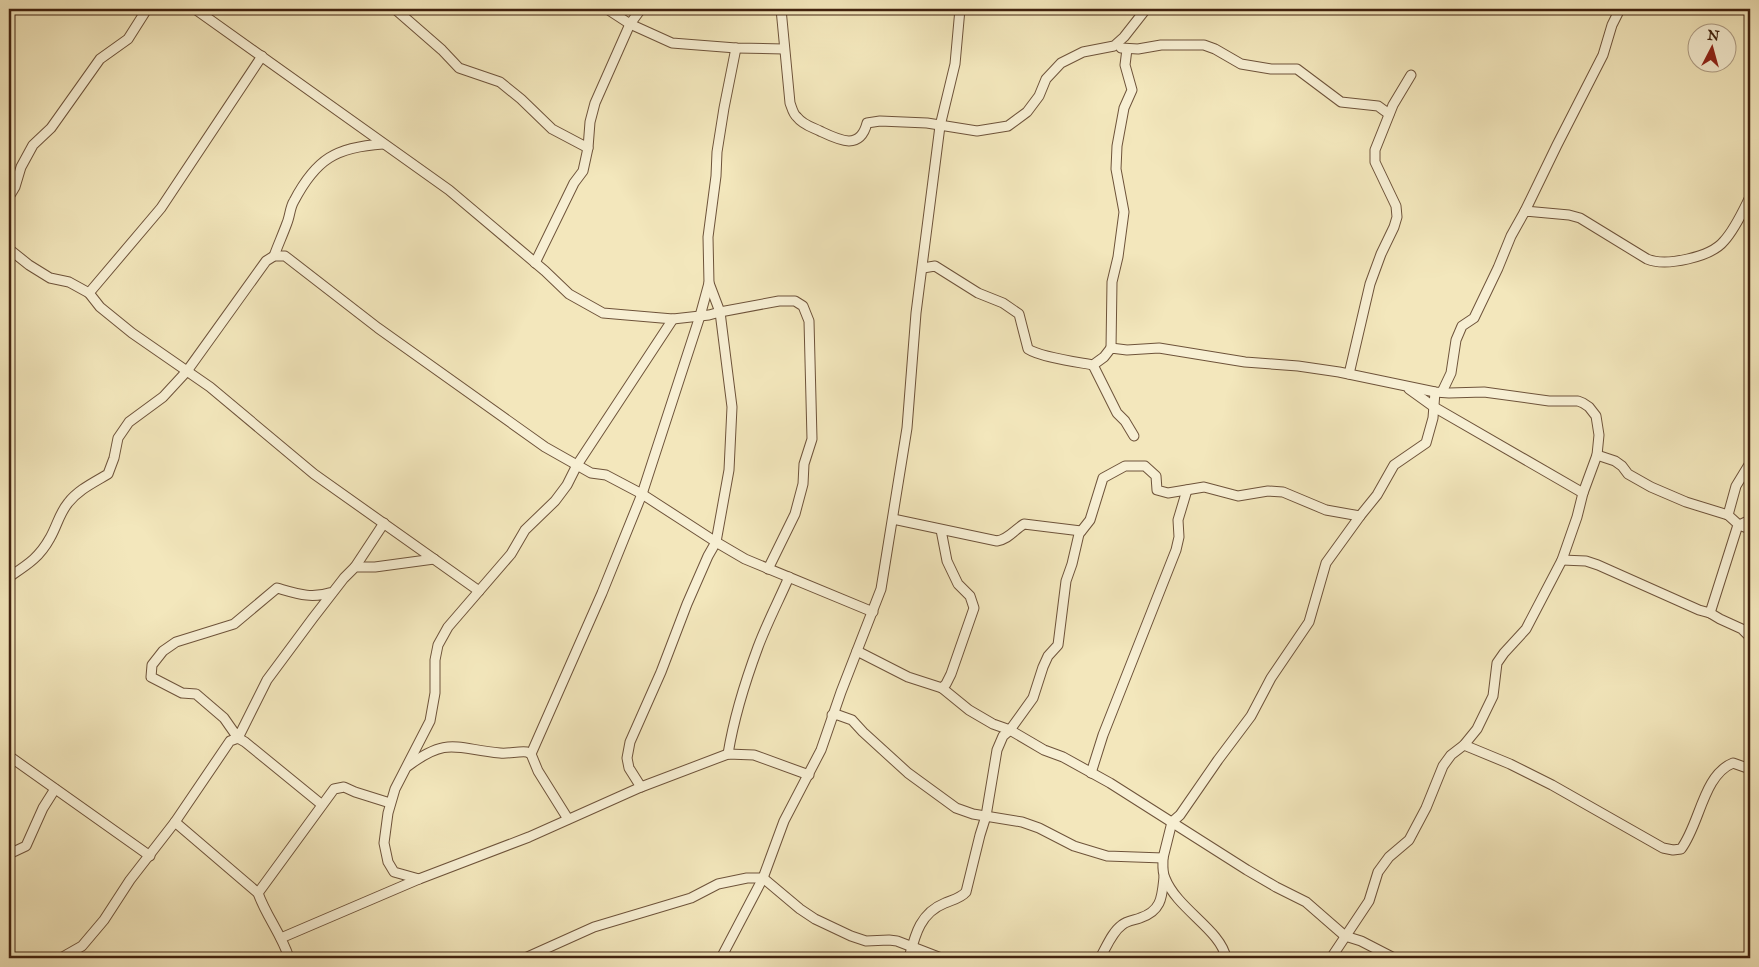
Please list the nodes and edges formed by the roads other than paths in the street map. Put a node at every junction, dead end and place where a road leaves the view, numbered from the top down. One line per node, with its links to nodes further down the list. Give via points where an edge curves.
1 (147, 9): 21 (street, via 128,39 100,59 51,128 33,145)
2 (195, 9): 15 (street)
3 (395, 9): 20 (street, via 459,68 500,82 552,129)
4 (607, 9): 10 (street)
5 (641, 9): 10 (street)
6 (781, 9): 13 (street)
7 (960, 9): 18 (street, via 955,64)
8 (1146, 9): 11 (street)
9 (1620, 9): 23 (street, via 1603,55)
10 (630, 24): 12 (street, via 672,43); 20 (street, via 596,102)
11 (1114, 46): 14 (street); 18 (street, via 1083,52 1061,63 1046,79 1027,112 1008,126 977,131)
12 (736, 48): 13 (street); 28 (street, via 717,152 708,237)
13 (784, 48): 18 (street, via 790,103 795,116 804,124 840,141 855,140 865,132 867,123 880,121)
14 (1127, 49): 17 (street, via 1204,45 1241,64 1297,69 1341,102 1378,106); 33 (street, via 1125,65 1132,90 1124,108 1117,146 1116,170 1124,212 1112,282)
15 (262, 56): 19 (street); 29 (street, via 161,208)
16 (1411, 75): 17 (street)
17 (1390, 114): 36 (street, via 1374,156 1396,206 1397,217 1370,284)
18 (940, 126): 27 (street)
19 (383, 144): 25 (street, via 358,145 322,162 292,202 288,222); 26 (street, via 449,190)
20 (588, 148): 26 (street, via 583,171)
21 (9, 197)
22 (1749, 202): 23 (street, via 1723,243 1703,254 1662,263 1647,259 1580,218)
23 (1525, 211): 38 (street, via 1474,318 1462,326 1456,340 1451,373)
24 (9, 249): 29 (street, via 50,278 69,282)
25 (274, 256): 35 (street, via 266,261); 43 (street, via 285,256 545,447)
26 (535, 263): 32 (street, via 569,294 603,313)
27 (923, 268): 34 (street, via 935,266 978,293 1014,310 1020,317 1026,344 1031,351); 49 (street, via 916,312 907,428)
28 (709, 283): 30 (street); 31 (street)
29 (90, 293): 35 (street, via 100,307 132,333)
30 (720, 312): 31 (street); 56 (street, via 732,407 729,470); 60 (street, via 795,301 803,306 809,321 812,439 795,514)
31 (700, 316): 32 (street); 46 (street)
32 (673, 319): 43 (street)
33 (1111, 348): 34 (street); 36 (street, via 1172,350)
34 (1093, 365): 40 (street, via 1117,413)
35 (187, 371): 51 (street, via 314,474); 61 (street, via 163,397 129,422 118,438 108,474 83,488 68,503 36,560)
36 (1349, 374): 37 (street)
37 (1405, 386): 38 (street); 39 (street)
38 (1438, 392): 39 (street); 41 (street, via 1484,392 1578,401 1596,416 1599,435)
39 (1434, 407): 45 (street); 48 (street, via 1426,443 1394,465)
40 (1134, 436)
41 (1597, 455): 45 (street); 47 (street, via 1615,461 1629,476 1660,491)
42 (1750, 463): 47 (street, via 1736,486)
43 (577, 465): 46 (street, via 591,473 606,475); 63 (street, via 555,501 525,530 511,554)
44 (1186, 490): 48 (street, via 1204,487 1238,496 1283,492 1326,510); 55 (street, via 1161,492 1152,471 1145,466 1125,466 1103,478 1090,520); 79 (street, via 1178,520 1176,550)
45 (1582, 493): 58 (street)
46 (642, 494): 56 (street); 74 (street)
47 (1728, 514): 52 (street)
48 (1360, 516): 88 (street, via 1326,564 1309,622 1251,716)
49 (893, 519): 54 (street); 65 (street, via 881,590)
50 (1750, 520): 52 (street)
51 (384, 523): 57 (street); 59 (street)
52 (1739, 525): 53 (street); 66 (street)
53 (1750, 529)
54 (941, 530): 55 (street, via 997,541 1004,540 1024,524); 69 (street, via 947,561 958,584 970,596 974,608 951,674)
55 (1081, 531): 71 (street, via 1066,581 1058,646 1048,656 1033,698)
56 (716, 542): 60 (street); 81 (street, via 630,742 627,758)
57 (434, 559): 59 (street, via 375,568); 63 (street)
58 (1562, 560): 66 (street, via 1598,565); 73 (street, via 1526,629 1497,663 1493,696 1477,729)
59 (355, 567): 64 (street)
60 (768, 569): 62 (street)
61 (9, 577)
62 (789, 577): 65 (street); 75 (street, via 758,646 734,719)
63 (479, 591): 77 (street, via 448,627 438,645 430,721)
64 (333, 592): 72 (street, via 267,680); 72 (street, via 320,596 302,595 277,588 234,624 176,642 152,666 151,677 182,693 196,694 224,718)
65 (873, 612): 68 (street)
66 (1710, 613): 67 (street, via 1742,629)
67 (1750, 637)
68 (856, 651): 69 (street, via 908,677); 70 (street)
69 (942, 688): 71 (street, via 993,724)
70 (832, 715): 80 (street, via 821,750); 85 (street, via 852,720 908,774 956,808)
71 (1010, 730): 79 (street); 85 (street, via 1003,736 997,750)
72 (238, 738): 84 (street); 87 (street, via 230,741)
73 (1464, 745): 78 (street, via 1552,785 1663,848 1673,850 1681,849 1689,838 1711,783 1724,767 1733,763); 96 (street, via 1443,766 1409,840 1378,872 1369,902)
74 (531, 754): 77 (street, via 445,746); 86 (street)
75 (728, 754): 80 (street, via 754,755); 81 (street)
76 (9, 756): 82 (street)
77 (406, 768): 83 (street)
78 (1750, 769)
79 (1091, 773): 88 (street)
80 (808, 775): 93 (street, via 784,821)
81 (641, 787): 86 (street)
82 (56, 789): 89 (street, via 43,808 26,846); 90 (street)
83 (390, 803): 84 (street, via 344,787 334,789); 94 (street, via 384,843 388,862 394,872)
84 (321, 804): 95 (street)
85 (986, 816): 91 (street, via 1022,822 1074,846 1107,856); 98 (street, via 966,892 932,911 917,929)
86 (568, 819): 94 (street)
87 (175, 822): 90 (street); 95 (street)
88 (1172, 822): 91 (street); 96 (street, via 1254,874 1306,902)
89 (9, 854)
90 (150, 856): 99 (street, via 82,946)
91 (1163, 858): 92 (street)
92 (1164, 877): 105 (street, via 1159,905 1148,915 1122,924); 106 (street, via 1181,904 1217,938)
93 (762, 878): 98 (street, via 800,909 851,936 866,941 889,940); 101 (street, via 718,884 691,898 594,927); 102 (street)
94 (419, 879): 97 (street)
95 (258, 894): 97 (street)
96 (1345, 936): 107 (street); 108 (street)
97 (281, 938): 100 (street)
98 (912, 948): 103 (street); 104 (street)
99 (61, 958)
100 (289, 958)
101 (525, 958)
102 (721, 958)
103 (910, 958)
104 (940, 958)
105 (1100, 958)
106 (1226, 958)
107 (1331, 958)
108 (1394, 958)

